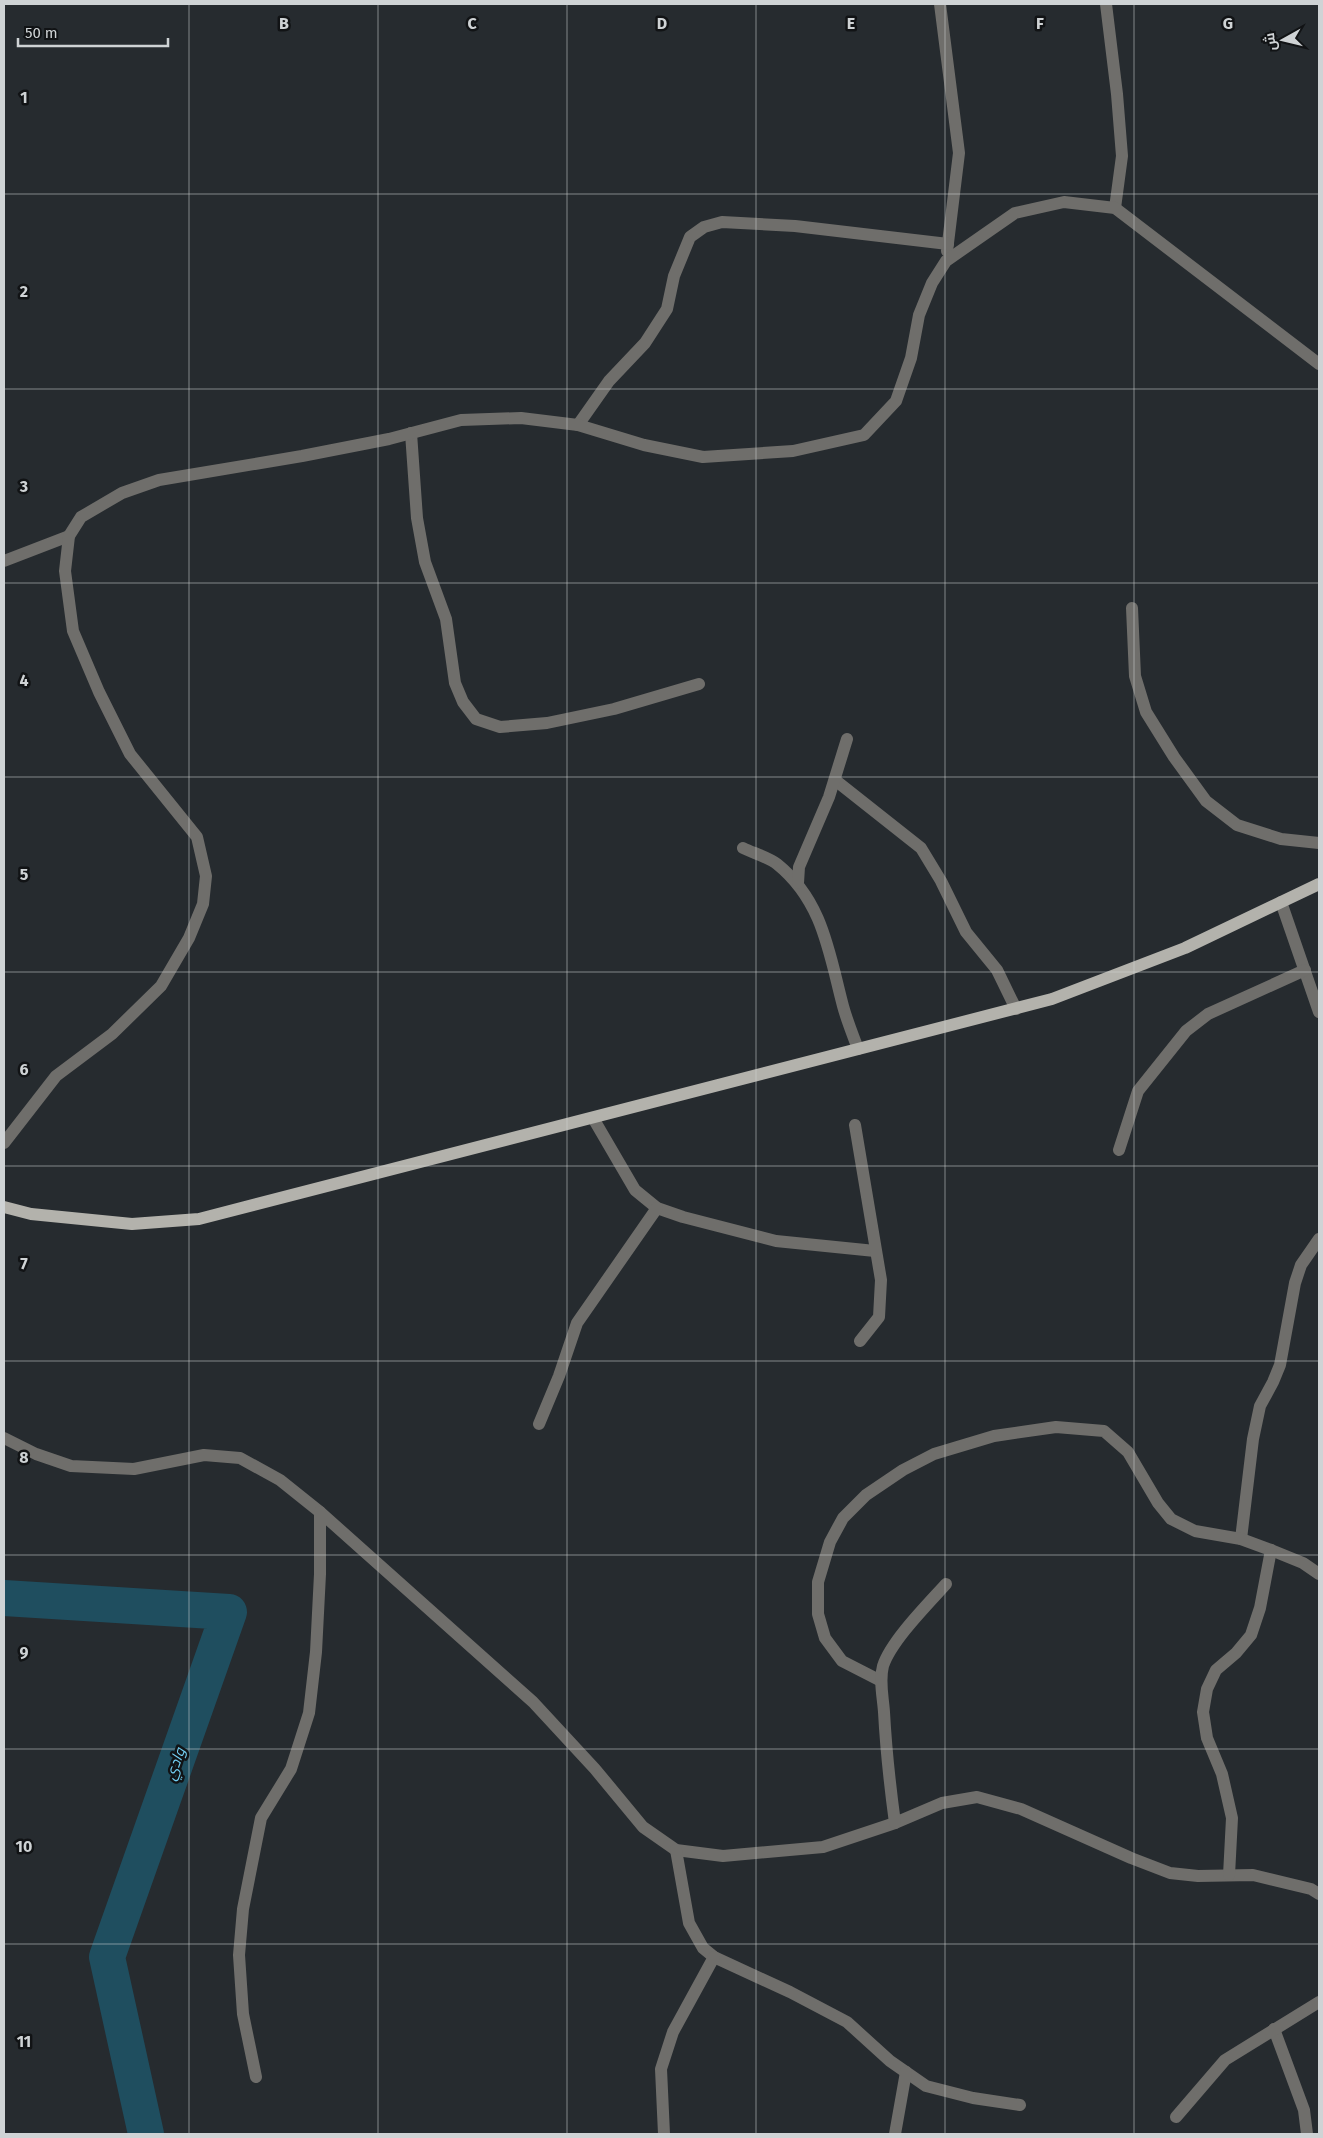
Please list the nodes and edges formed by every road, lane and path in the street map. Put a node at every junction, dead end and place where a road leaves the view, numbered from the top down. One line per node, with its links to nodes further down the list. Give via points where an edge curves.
1 (940, 4): 4 (street, via 959,153)
2 (1106, 4): 3 (street, via 1122,156)
3 (1115, 208): 5 (street, via 1064,202 1015,213); 6 (street)
4 (948, 244): 5 (street); 7 (street, via 795,226 722,222 704,227 690,238 674,276 667,309 645,343 609,381)
5 (946, 261): 7 (street, via 932,283 919,315 911,358 896,402 864,435 793,451 703,457 644,445)
6 (1319, 364)
7 (578, 425): 8 (street, via 521,418 461,420)
8 (411, 433): 9 (street, via 302,456 159,480 122,493 81,518); 12 (street, via 417,518 424,562 446,618 455,683 463,702 476,719 500,728 546,723 614,709)
9 (69, 536): 10 (street); 26 (street, via 65,571 73,630 130,754 197,837 206,876 204,895 189,938 161,986 112,1034 56,1076)
10 (4, 561)
11 (1132, 608): 15 (street, via 1135,676 1146,712 1206,801 1237,825 1281,838)
12 (700, 684)
13 (847, 739): 14 (street)
14 (835, 780): 17 (street, via 799,867); 21 (street, via 921,848 942,881 966,932 997,970)
15 (1319, 842)
16 (743, 848): 17 (street, via 776,863)
17 (798, 883): 23 (street, via 819,918)
18 (1319, 884): 19 (main road)
19 (1281, 902): 20 (street); 21 (main road, via 1185,948 1052,999)
20 (1305, 970): 22 (street); 27 (street, via 1208,1014 1186,1031 1138,1091)
21 (1016, 1009): 23 (main road)
22 (1319, 1012)
23 (858, 1049): 24 (main road)
24 (593, 1118): 28 (main road, via 199,1218 132,1224 31,1214); 29 (street, via 635,1190)
25 (855, 1125): 31 (street)
26 (4, 1143)
27 (1119, 1150)
28 (4, 1207)
29 (657, 1208): 31 (street, via 776,1241); 33 (street, via 577,1323)
30 (1319, 1239): 36 (street, via 1301,1265 1292,1292 1280,1364 1260,1406)
31 (875, 1251): 32 (street, via 881,1280 879,1317)
32 (860, 1341)
33 (539, 1424)
34 (4, 1438): 35 (street, via 71,1466 134,1470 204,1455 240,1458 280,1480)
35 (320, 1512): 42 (street, via 533,1702 643,1827); 49 (street, via 316,1652 309,1713 291,1770 261,1818 243,1909 239,1955 243,2014)
36 (1241, 1539): 37 (street); 40 (street, via 1195,1531 1171,1519 1128,1452 1104,1431 1056,1427 994,1436 934,1454 866,1495 843,1518 830,1542 818,1582 818,1614 825,1638 842,1661)
37 (1271, 1550): 38 (street, via 1303,1563); 43 (street, via 1260,1608 1251,1635 1216,1670 1207,1689 1203,1712 1207,1738 1222,1774 1232,1818)
38 (1319, 1574)
39 (946, 1584): 40 (street, via 890,1652 883,1666)
40 (881, 1681): 41 (street)
41 (895, 1823): 42 (street, via 823,1847 723,1856); 43 (street, via 942,1803 977,1797 1021,1809 1170,1873)
42 (676, 1850): 45 (street, via 689,1923 702,1948)
43 (1229, 1875): 44 (street, via 1253,1875 1311,1889)
44 (1319, 1894)
45 (714, 1957): 48 (street, via 847,2022); 52 (street, via 673,2032 662,2069)
46 (1319, 2002): 47 (street)
47 (1274, 2029): 51 (street, via 1225,2060); 54 (street, via 1304,2110)
48 (906, 2072): 50 (street, via 926,2086); 53 (street)
49 (256, 2077)
50 (1020, 2105)
51 (1176, 2117)
52 (664, 2134)
53 (895, 2134)
54 (1307, 2134)

